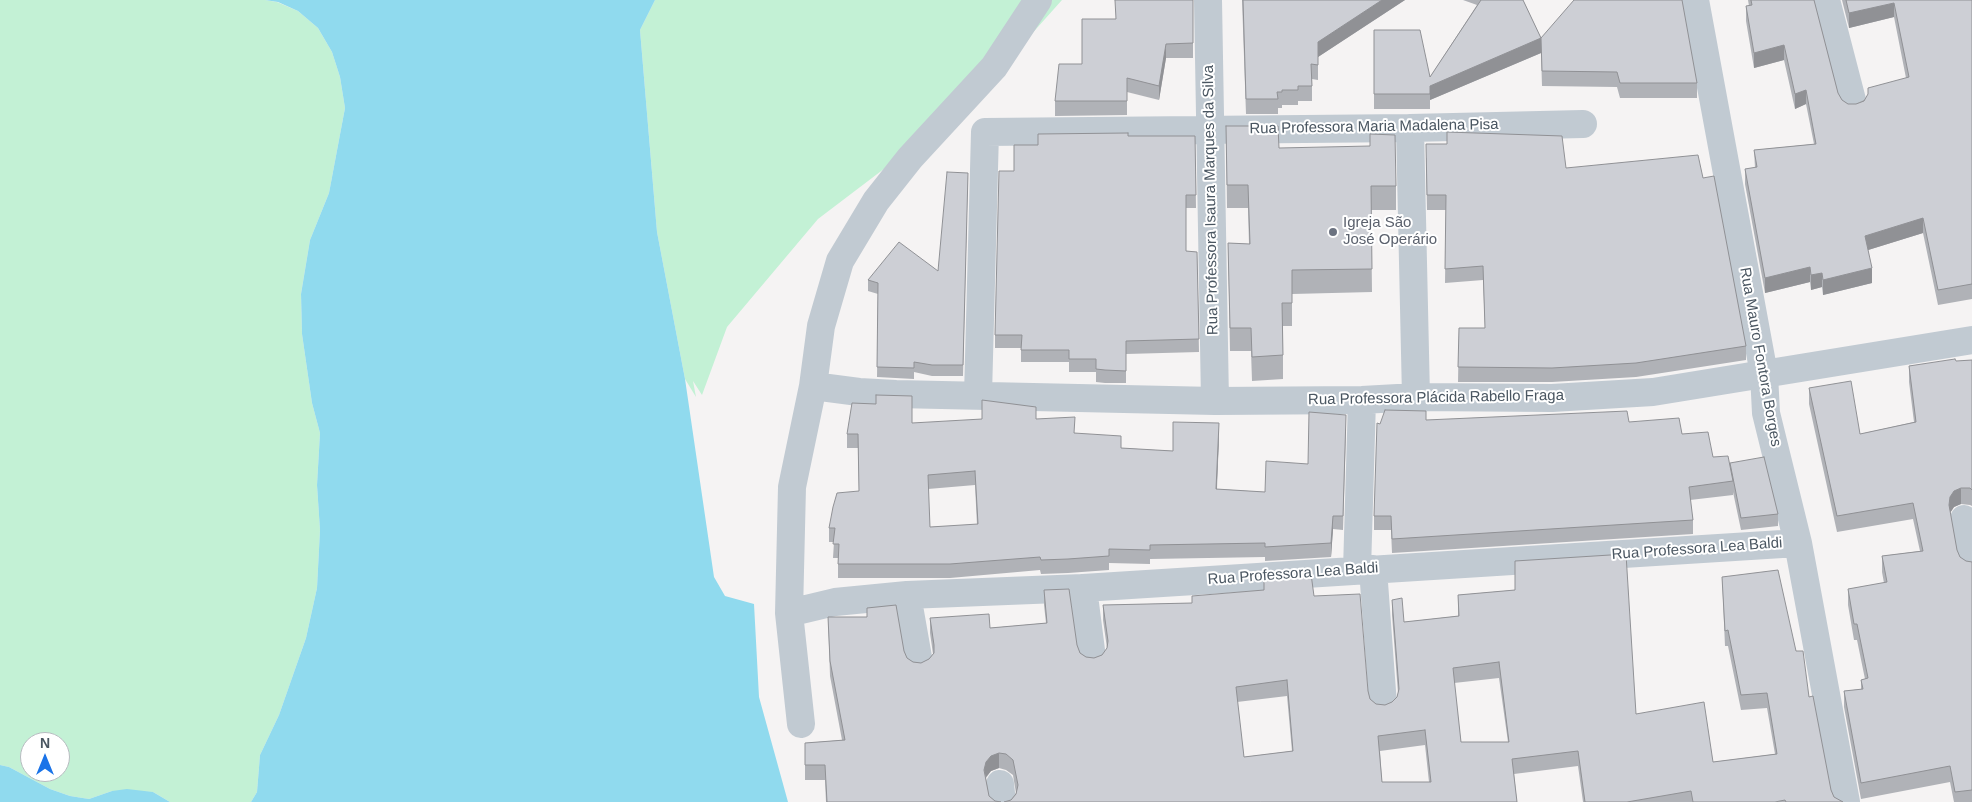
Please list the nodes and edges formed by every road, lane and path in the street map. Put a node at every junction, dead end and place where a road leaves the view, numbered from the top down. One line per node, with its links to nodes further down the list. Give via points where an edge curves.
1 (1038, 0): 11 (street, via 994,67 910,158 876,201 840,261 822,326)
2 (1208, 0): 8 (street, Rua Professora Isaura Marques da Silva)
3 (1695, 0): 10 (street, Rua Mauro Fontora Borges)
4 (1826, 0): 5 (street)
5 (1853, 104)
6 (1583, 124): 7 (street, Rua Professora Maria Madalena Pisa)
7 (1410, 128): 8 (street, Rua Professora Maria Madalena Pisa); 13 (street)
8 (1210, 129): 12 (street, Rua Professora Maria Madalena Pisa, via 985,132); 15 (street, Rua Professora Isaura Marques da Silva)
9 (1972, 340): 10 (street, Rua Professora Plácida Rabello Fraga)
10 (1764, 374): 13 (street, Rua Professora Plácida Rabello Fraga, via 1653,392 1552,398); 17 (street, Rua Mauro Fontora Borges, via 1766,414)
11 (813, 386): 12 (street, Rua Professora Plácida Rabello Fraga, via 859,392); 22 (street, via 792,487)
12 (978, 395): 15 (street, Rua Professora Plácida Rabello Fraga)
13 (1416, 397): 14 (street, Rua Professora Plácida Rabello Fraga)
14 (1362, 400): 15 (street, Rua Professora Plácida Rabello Fraga); 19 (street)
15 (1215, 401)
16 (1964, 519): 18 (street)
17 (1798, 543): 19 (street, Rua Professora Lea Baldi); 27 (street, Rua Mauro Fontora Borges)
18 (1972, 563)
19 (1365, 570): 20 (street, Rua Professora Lea Baldi); 25 (street)
20 (1083, 588): 21 (street, Rua Professora Lea Baldi); 23 (street)
21 (907, 595): 22 (street, Rua Professora Lea Baldi, via 835,602); 24 (street)
22 (790, 613): 26 (street)
23 (1092, 658)
24 (919, 663)
25 (1383, 705)
26 (801, 724)
27 (1846, 802)

